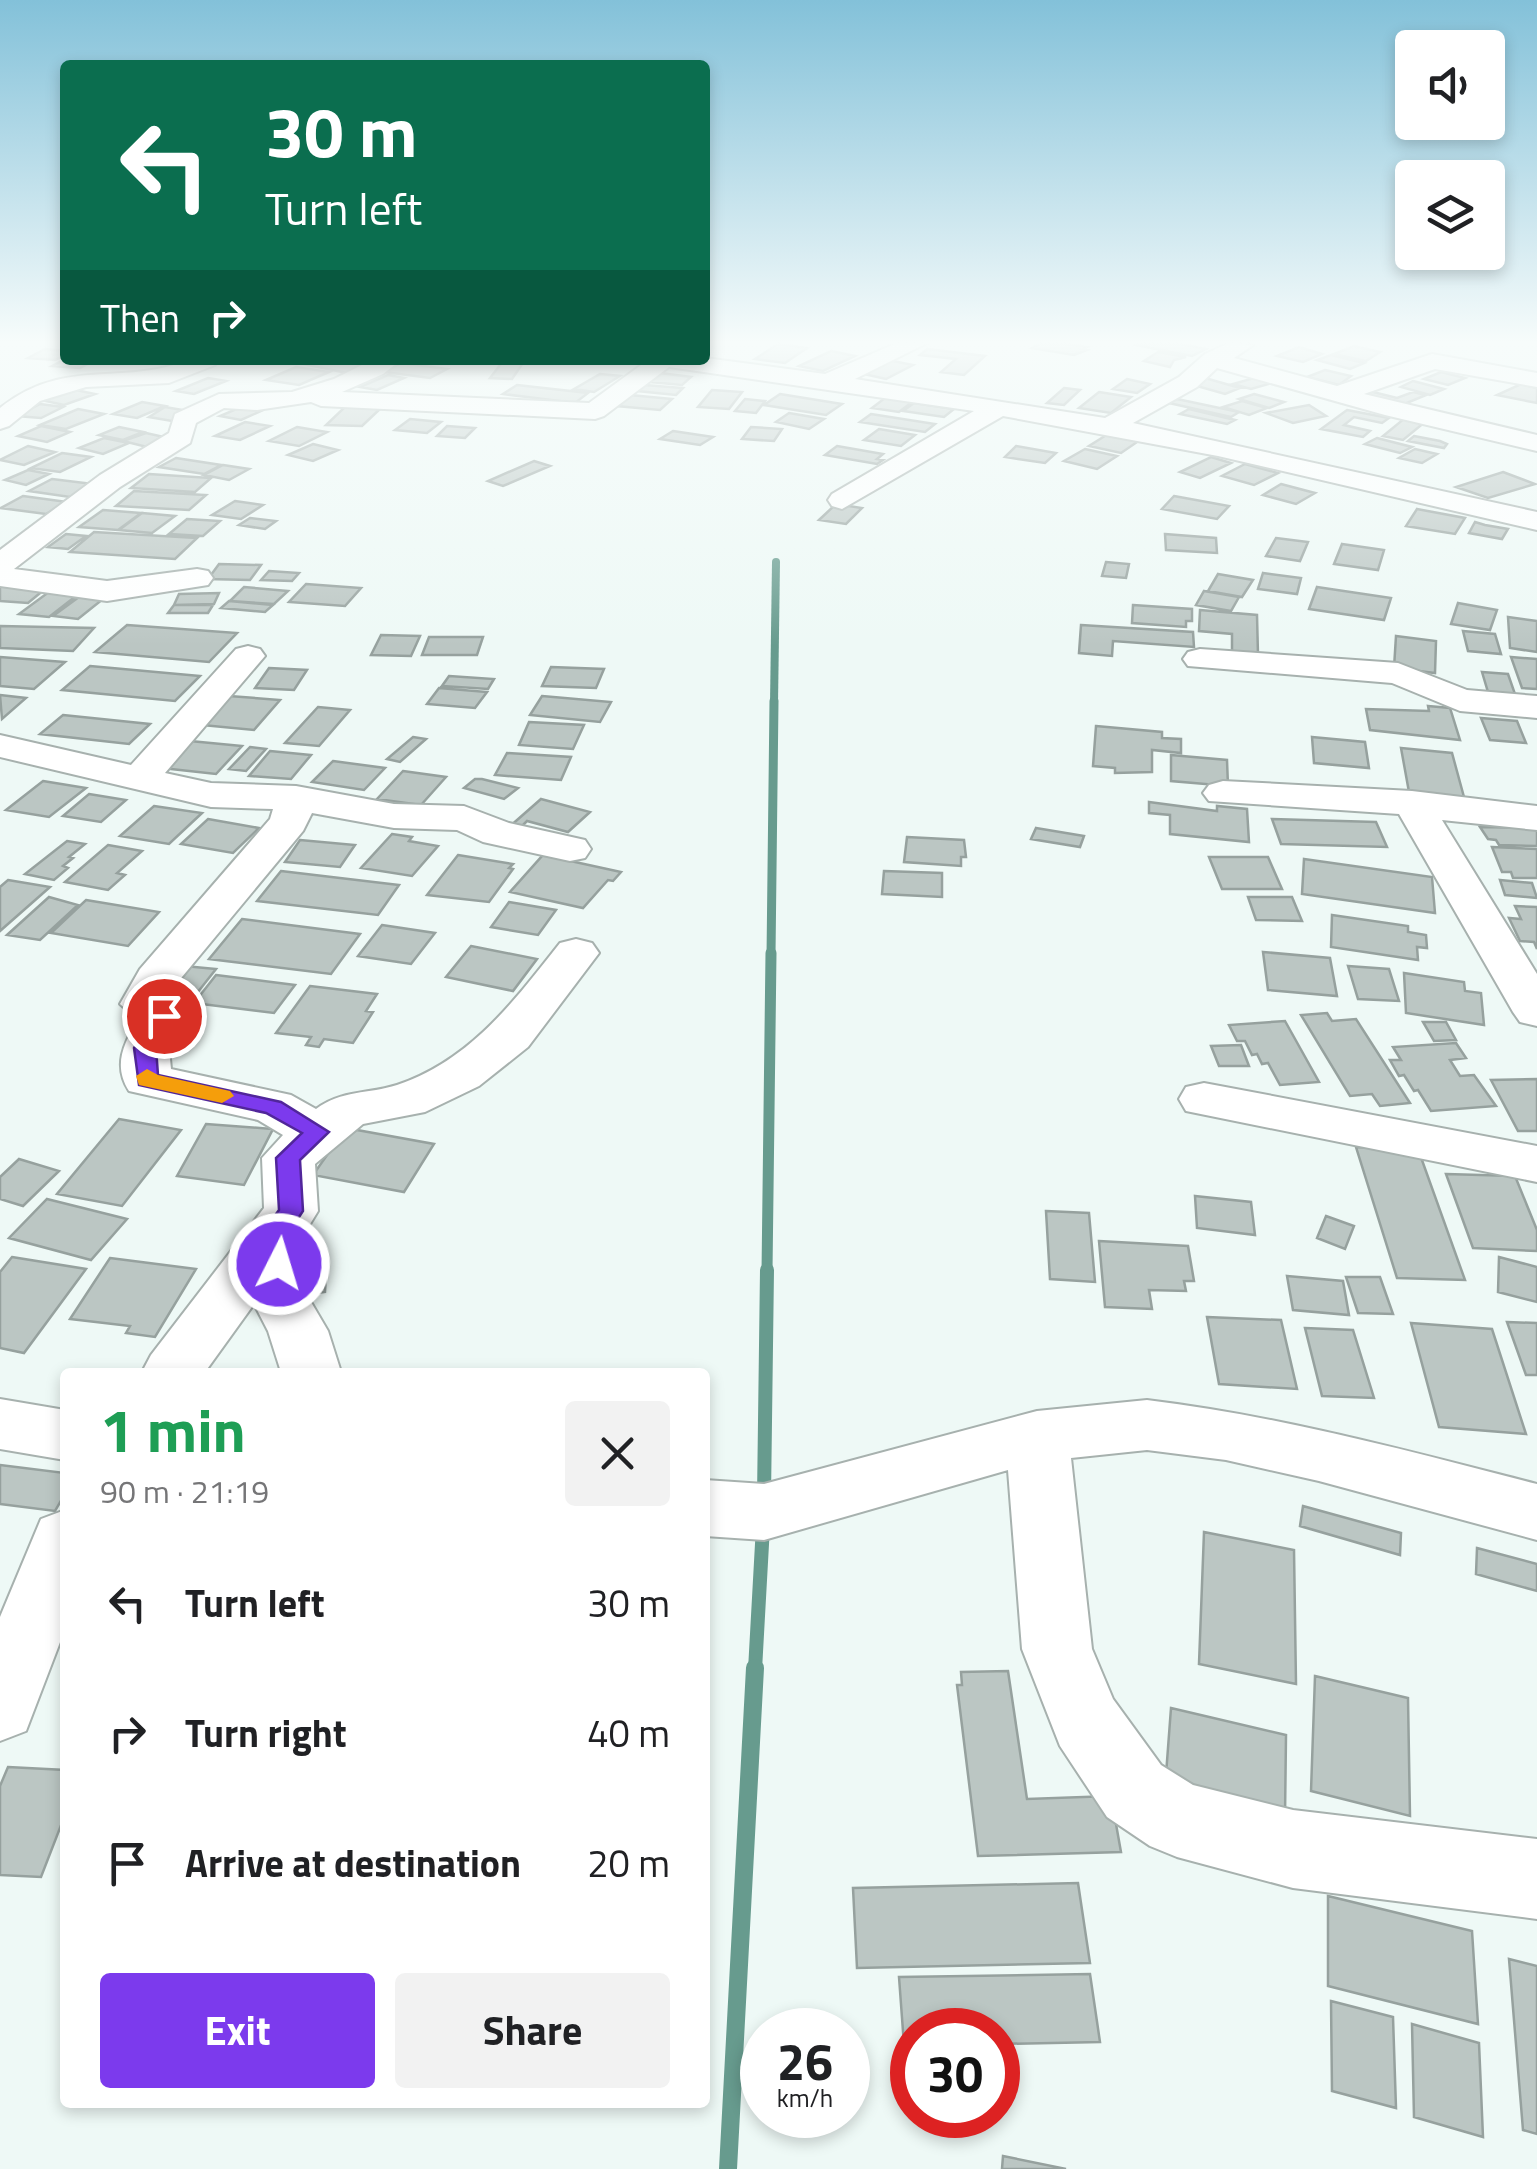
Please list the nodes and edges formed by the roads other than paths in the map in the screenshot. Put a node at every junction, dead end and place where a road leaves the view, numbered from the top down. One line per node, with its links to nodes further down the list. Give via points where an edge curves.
1 (169, 444): 7 (street)
2 (937, 444): 4 (street)
3 (1199, 444): 5 (street)
4 (842, 500)
5 (1537, 521)
6 (17, 523): 7 (street)
7 (50, 527): 8 (street)
8 (0, 565)
9 (0, 577): 10 (street, via 108,591)
10 (198, 578)
11 (248, 656): 15 (street)
12 (1200, 659): 13 (street, via 1398,674 1460,700)
13 (1537, 707)
14 (0, 746): 15 (street)
15 (138, 780): 17 (street, via 211,794)
16 (1223, 794): 18 (street)
17 (296, 798): 20 (street, via 394,816 464,818); 25 (street, via 289,822 156,979 144,1004 164,1016 145,1048 147,1080 273,1107)
18 (1412, 803): 19 (street); 22 (street)
19 (1537, 818)
20 (570, 848)
21 (576, 953): 25 (street, via 511,1036 461,1074 407,1100 348,1110)
22 (1524, 973): 23 (street)
23 (1537, 1012)
24 (1204, 1099): 26 (street)
25 (318, 1132): 27 (street, via 288,1158 291,1211)
26 (1537, 1164)
27 (275, 1232): 28 (street); 29 (street, via 286,1244 272,1285)
28 (175, 1368)
29 (310, 1368)
30 (0, 1424): 31 (street)
31 (60, 1435)
32 (1037, 1436): 33 (street, via 764,1512); 34 (street, via 1147,1425 1226,1435); 37 (street, via 1057,1648 1086,1722 1134,1791 1177,1819 1293,1849)
33 (710, 1508)
34 (1537, 1512)
35 (60, 1551): 36 (street)
36 (0, 1707)
37 (1537, 1879)

